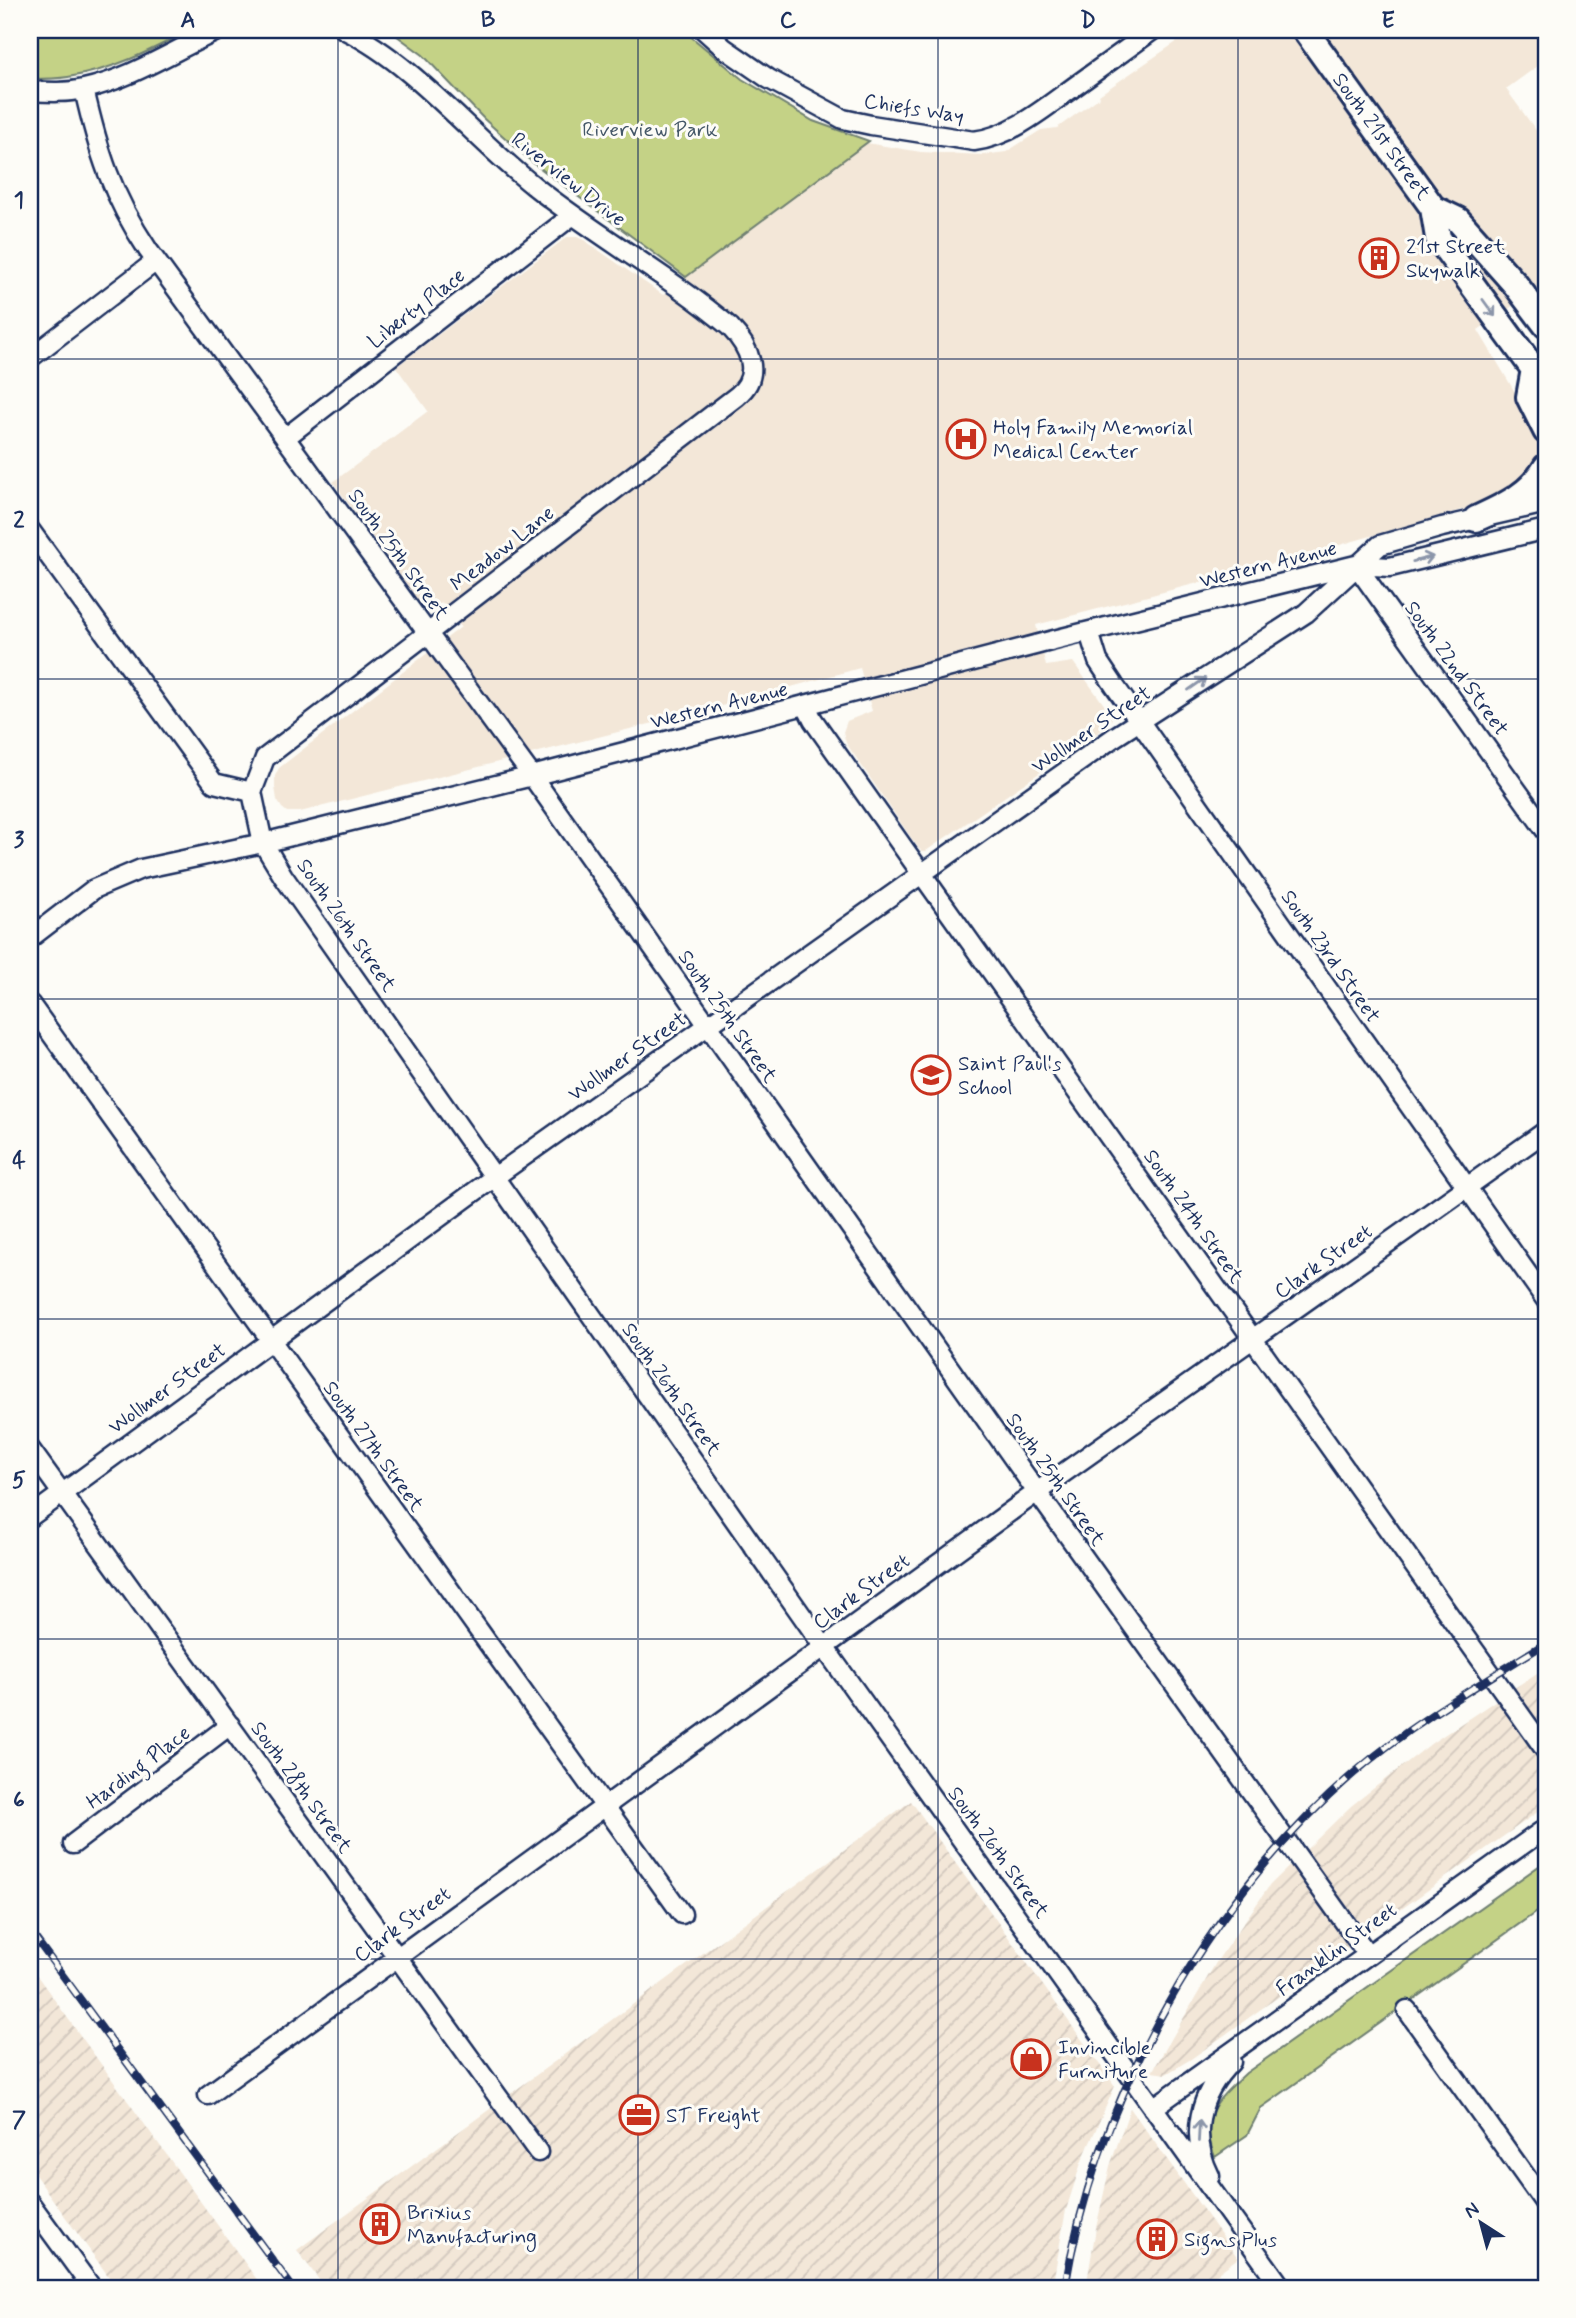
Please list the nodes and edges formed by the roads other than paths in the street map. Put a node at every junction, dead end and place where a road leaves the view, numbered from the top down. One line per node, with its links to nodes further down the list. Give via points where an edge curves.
1 (219, 30): 6 (street, via 148,67)
2 (345, 30): 9 (street, Riverview Drive, via 366,40 428,90)
3 (704, 30): 4 (street, Chiefs Way, via 769,79 843,119 974,141 1008,130)
4 (1153, 30)
5 (1305, 30): 8 (main road, South 21st Street)
6 (84, 89): 7 (street); 10 (street, South 25th Street, via 104,169 124,212)
7 (30, 91)
8 (1433, 208): 11 (main road, South 21st Street, via 1458,220); 14 (main road, South 21st Street, one-way to 14, via 1438,238)
9 (573, 215): 13 (street, Riverview Drive, via 730,327 749,353); 16 (street, Liberty Place)
10 (156, 261): 12 (street); 16 (street, South 25th Street)
11 (1546, 325)
12 (30, 358)
13 (751, 371): 24 (street, Meadow Lane, via 749,385 737,396)
14 (1540, 378): 15 (main road, via 1529,397)
15 (1546, 430)
16 (285, 438): 24 (street, South 25th Street)
17 (1546, 467): 19 (main road, via 1528,490)
18 (1546, 503): 19 (street, Western Avenue)
19 (1476, 519): 22 (street, Western Avenue, via 1391,540)
20 (1546, 529): 22 (street, Western Avenue, one-way to 20, via 1390,567)
21 (30, 530): 28 (street, via 214,783)
22 (1356, 565): 23 (street, Western Avenue); 26 (street, Wollmer Street, one-way to 22, via 1306,613); 29 (street, South 22nd Street)
23 (1089, 632): 25 (street, Western Avenue); 26 (street, South 23rd Street, via 1100,665)
24 (428, 633): 27 (street, South 25th Street); 28 (street, Meadow Lane, via 265,758)
25 (806, 706): 27 (street, Western Avenue); 31 (street, South 24th Street)
26 (1140, 722): 31 (street, Wollmer Street); 37 (street, South 23rd Street)
27 (532, 776): 30 (street, Western Avenue); 34 (street, South 25th Street)
28 (252, 792): 30 (street, South 26th Street)
29 (1546, 831)
30 (263, 843): 32 (street, Western Avenue, via 141,869 94,889); 36 (street, South 26th Street)
31 (922, 874): 34 (street, Wollmer Street); 39 (street, South 24th Street)
32 (30, 938)
33 (30, 1004): 40 (street, South 27th Street)
34 (708, 1027): 36 (street, Wollmer Street); 42 (street, South 25th Street)
35 (1546, 1131): 37 (street, Clark Street)
36 (496, 1176): 40 (street, Wollmer Street); 45 (street, South 26th Street)
37 (1466, 1188): 38 (street, South 23rd Street); 39 (street, Clark Street)
38 (1546, 1300)
39 (1252, 1338): 42 (street, Clark Street); 47 (street, South 24th Street)
40 (270, 1340): 43 (street, Wollmer Street); 48 (street, South 27th Street)
41 (30, 1449): 43 (street, South 28th Street)
42 (1037, 1492): 45 (street, Clark Street); 52 (street, South 25th Street)
43 (62, 1493): 44 (street, Wollmer Street); 46 (street, South 28th Street)
44 (30, 1517)
45 (824, 1647): 48 (street, Clark Street); 57 (street, South 26th Street)
46 (230, 1725): 50 (street, Harding Place); 53 (street, South 28th Street)
47 (1546, 1751)
48 (604, 1806): 51 (street, South 27th Street); 53 (street, Clark Street)
49 (1546, 1828): 52 (street, Franklin Street)
50 (73, 1844)
51 (682, 1913)
52 (1368, 1955): 55 (street, Franklin Street)
53 (396, 1957): 56 (street, Clark Street); 58 (street, South 28th Street)
54 (1407, 2010): 60 (street)
55 (1259, 2033): 57 (street, Franklin Street); 61 (street, one-way to 55, via 1203,2163 1198,2132 1202,2105 1220,2072)
56 (208, 2095)
57 (1153, 2108): 61 (street, South 26th Street)
58 (538, 2152)
59 (30, 2203): 62 (street)
60 (1546, 2205)
61 (1231, 2217): 63 (street, South 26th Street)
62 (92, 2288)
63 (1282, 2288)

